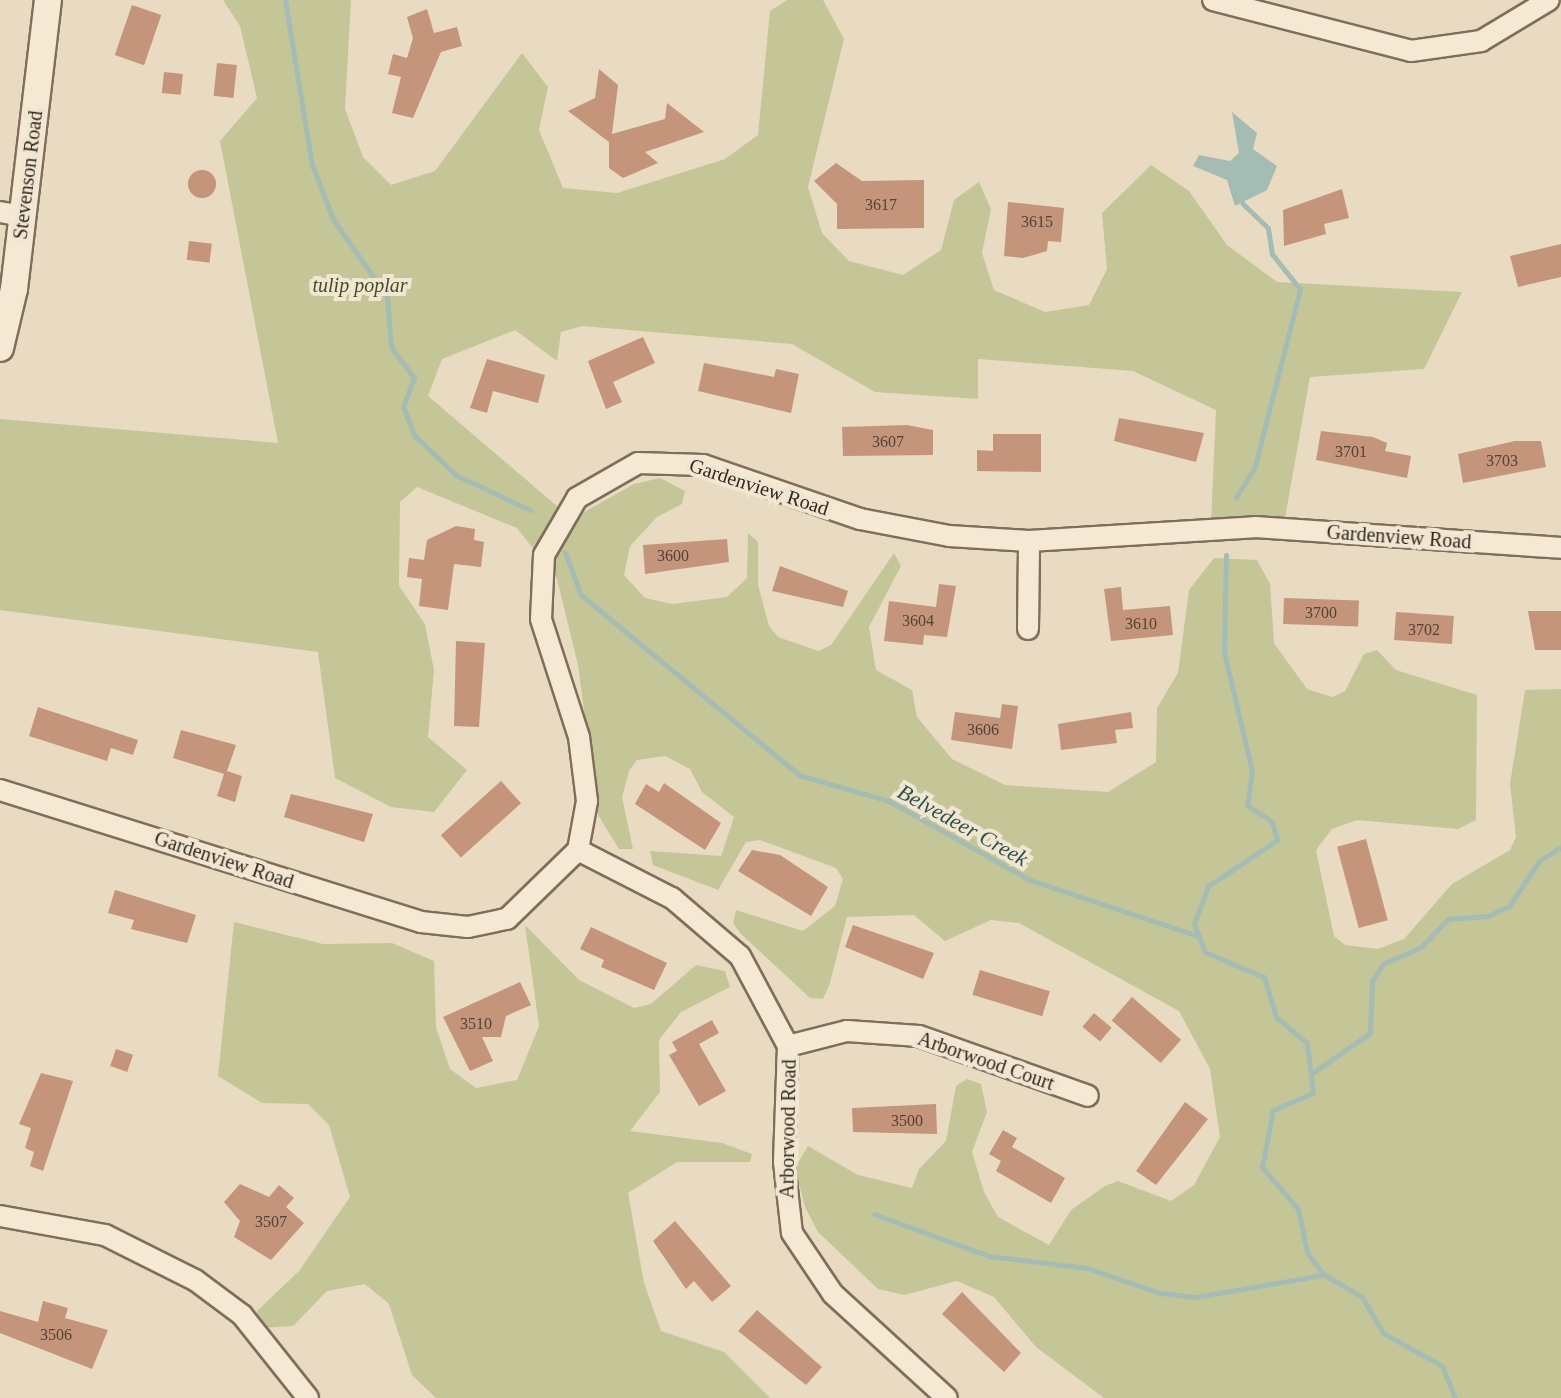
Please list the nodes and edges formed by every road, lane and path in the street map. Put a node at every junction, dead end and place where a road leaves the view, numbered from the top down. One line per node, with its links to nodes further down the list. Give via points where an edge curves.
1 (48, 0): 4 (street, Stevenson Road)
2 (1213, 0): 3 (street, via 1368,45 1422,51 1481,41)
3 (1549, 0)
4 (11, 214): 5 (street, Stevenson Road)
5 (0, 348)
6 (1029, 541): 7 (street, Gardenview Road, via 1242,527); 8 (street); 10 (street, Gardenview Road, via 949,536 860,519 703,465 638,463 596,484 560,520 539,579 541,619 586,770)
7 (1561, 548)
8 (1028, 629)
9 (0, 790): 10 (street, Gardenview Road, via 447,927 507,919)
10 (578, 850): 11 (street, Arborwood Road, via 672,898 712,928 740,956)
11 (788, 1046): 12 (street, Arborwood Court, via 847,1031 919,1036); 15 (street, Arborwood Road, via 784,1162 792,1233 833,1294)
12 (1088, 1096)
13 (0, 1216): 14 (street, via 105,1235 195,1280 242,1315)
14 (308, 1398)
15 (947, 1398)

